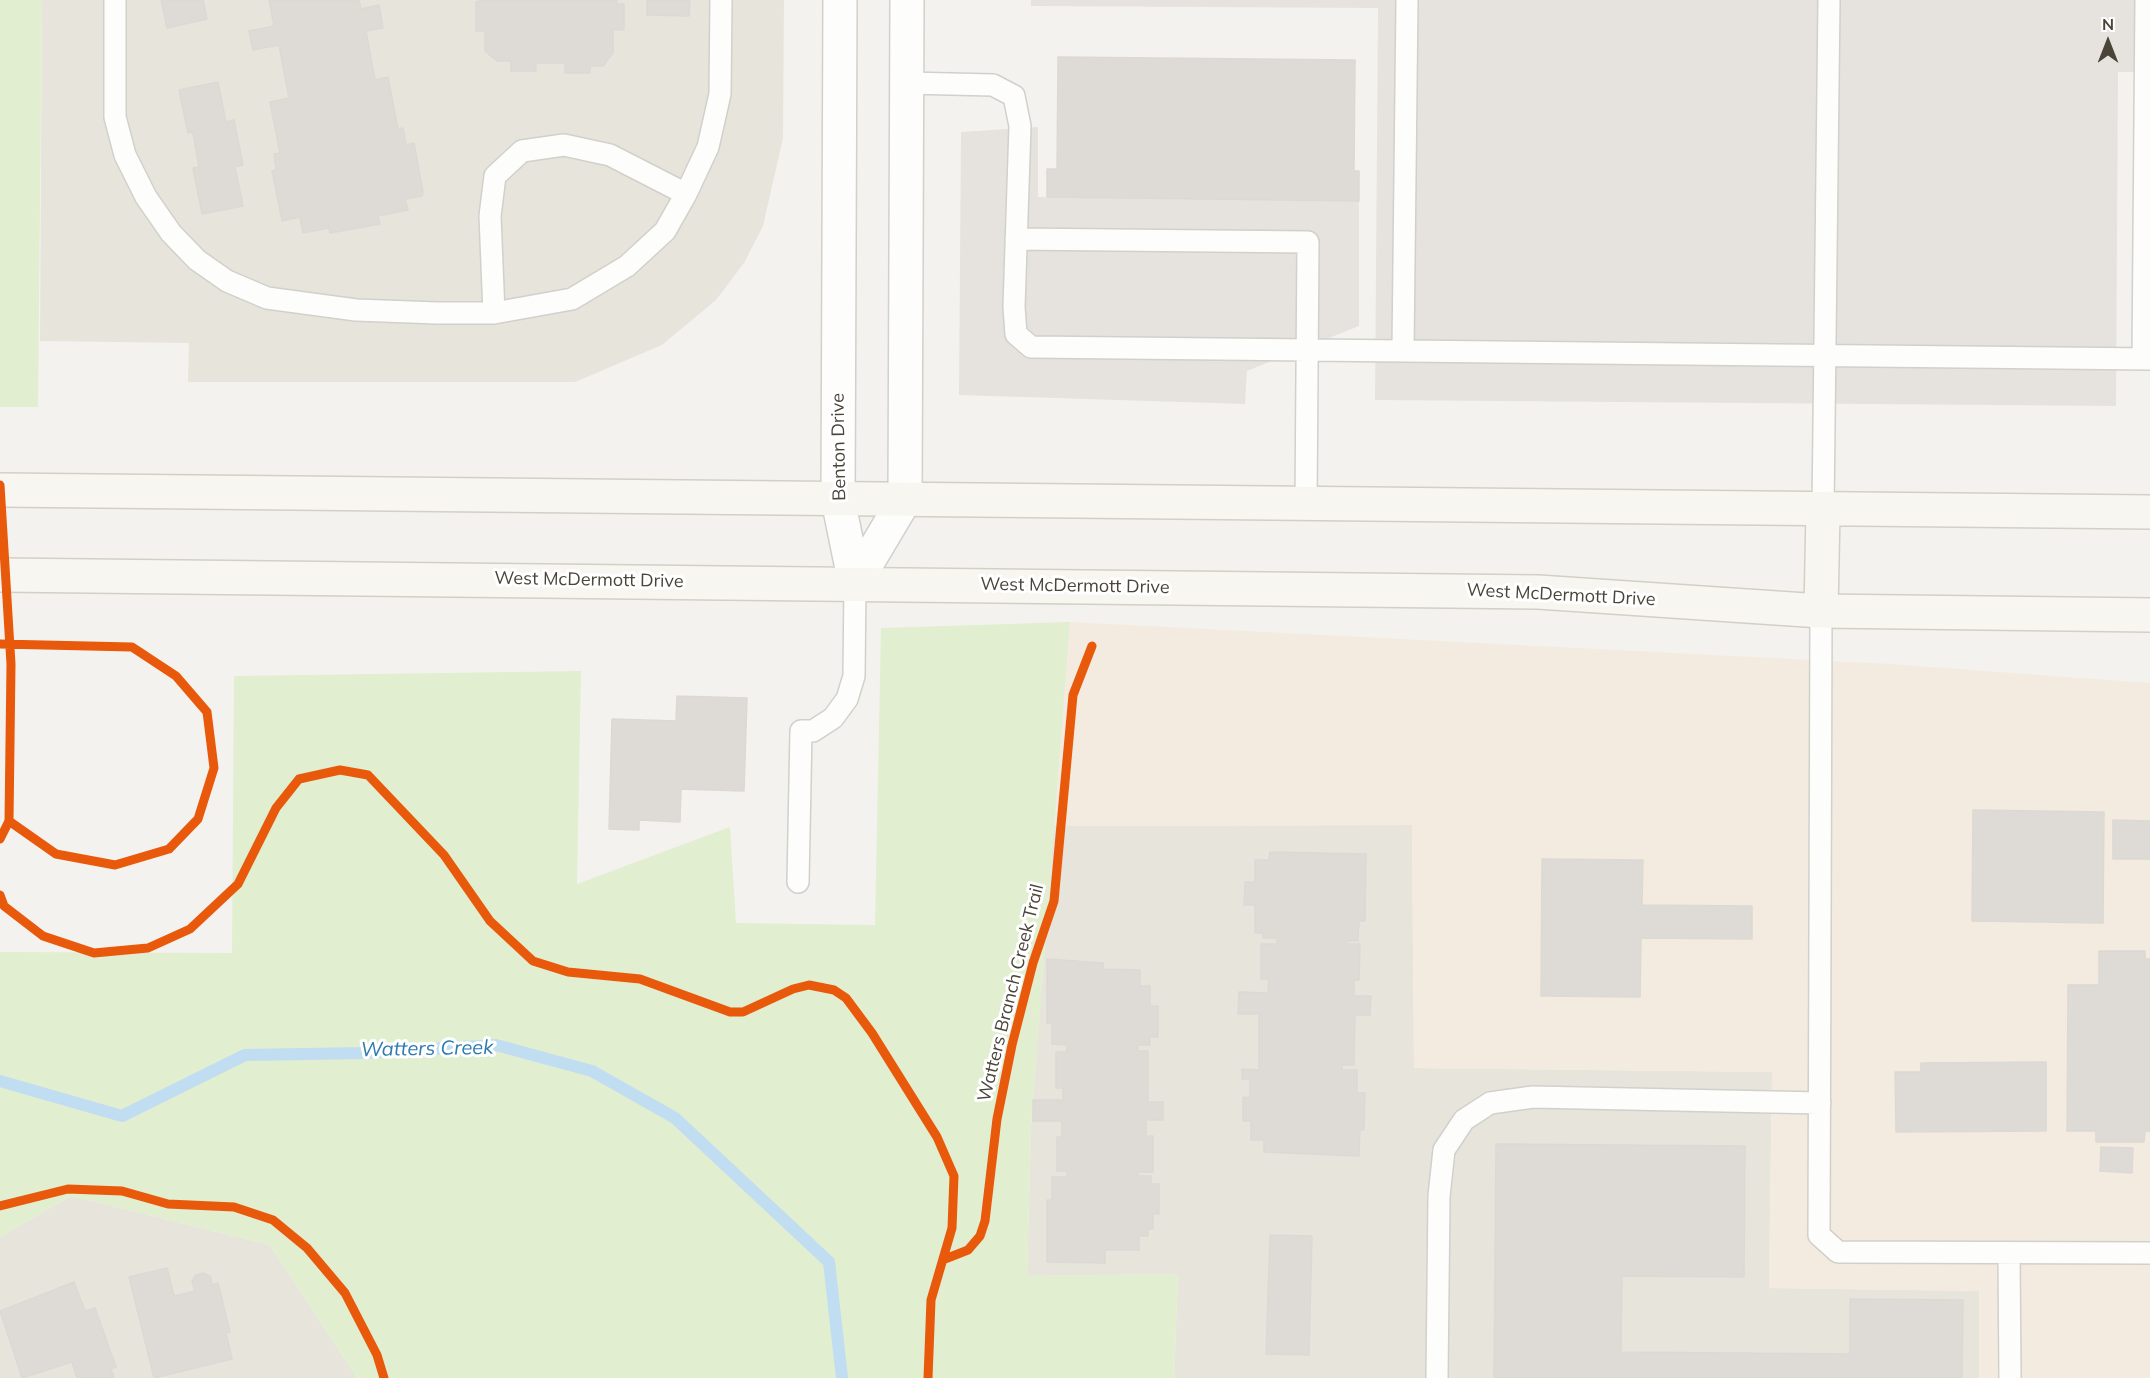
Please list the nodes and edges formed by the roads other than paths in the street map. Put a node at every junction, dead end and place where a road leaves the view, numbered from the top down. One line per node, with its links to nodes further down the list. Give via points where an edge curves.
1 (114, 0): 12 (lane, via 115,117 125,155 146,197 171,233 197,260 227,281 267,298 356,310)
2 (721, 0): 10 (lane, via 720,94 708,147)
3 (840, 0): 19 (street, Benton Drive)
4 (907, 0): 9 (street)
5 (1407, 0): 14 (lane)
6 (1829, 0): 15 (lane)
7 (2146, 0): 8 (lane)
8 (2148, 50): 16 (lane)
9 (908, 83): 11 (lane, via 993,85 1014,96 1020,126); 18 (street)
10 (686, 194): 12 (lane, via 665,231 627,266 572,299); 12 (lane, via 610,155 564,146 522,151 495,176 490,216)
11 (1016, 239): 13 (lane, via 1016,334 1031,347); 13 (lane, via 1308,242)
12 (494, 313)
13 (1307, 350): 14 (lane); 20 (lane)
14 (1403, 350): 15 (lane)
15 (1825, 355): 16 (lane); 21 (lane)
16 (2146, 359)
17 (0, 490): 19 (main road)
18 (905, 499): 19 (main road); 20 (main road); 24 (street)
19 (838, 500): 24 (street, Benton Drive)
20 (1306, 505): 21 (main road)
21 (1824, 511): 22 (main road); 25 (main road)
22 (2150, 512)
23 (0, 575): 24 (main road, West McDermott Drive)
24 (855, 584): 25 (main road, West McDermott Drive, via 1538,592); 27 (lane, via 854,676 847,699 833,718 813,731 801,731)
25 (1821, 611): 26 (main road, West McDermott Drive); 28 (lane)
26 (2150, 615)
27 (798, 882)
28 (1820, 1103): 30 (lane, via 1819,1235 1838,1252); 31 (lane, via 1533,1097 1490,1103 1464,1120 1444,1150 1439,1196)
29 (2150, 1253): 30 (lane)
30 (2009, 1254): 32 (lane)
31 (1437, 1378)
32 (2010, 1378)

